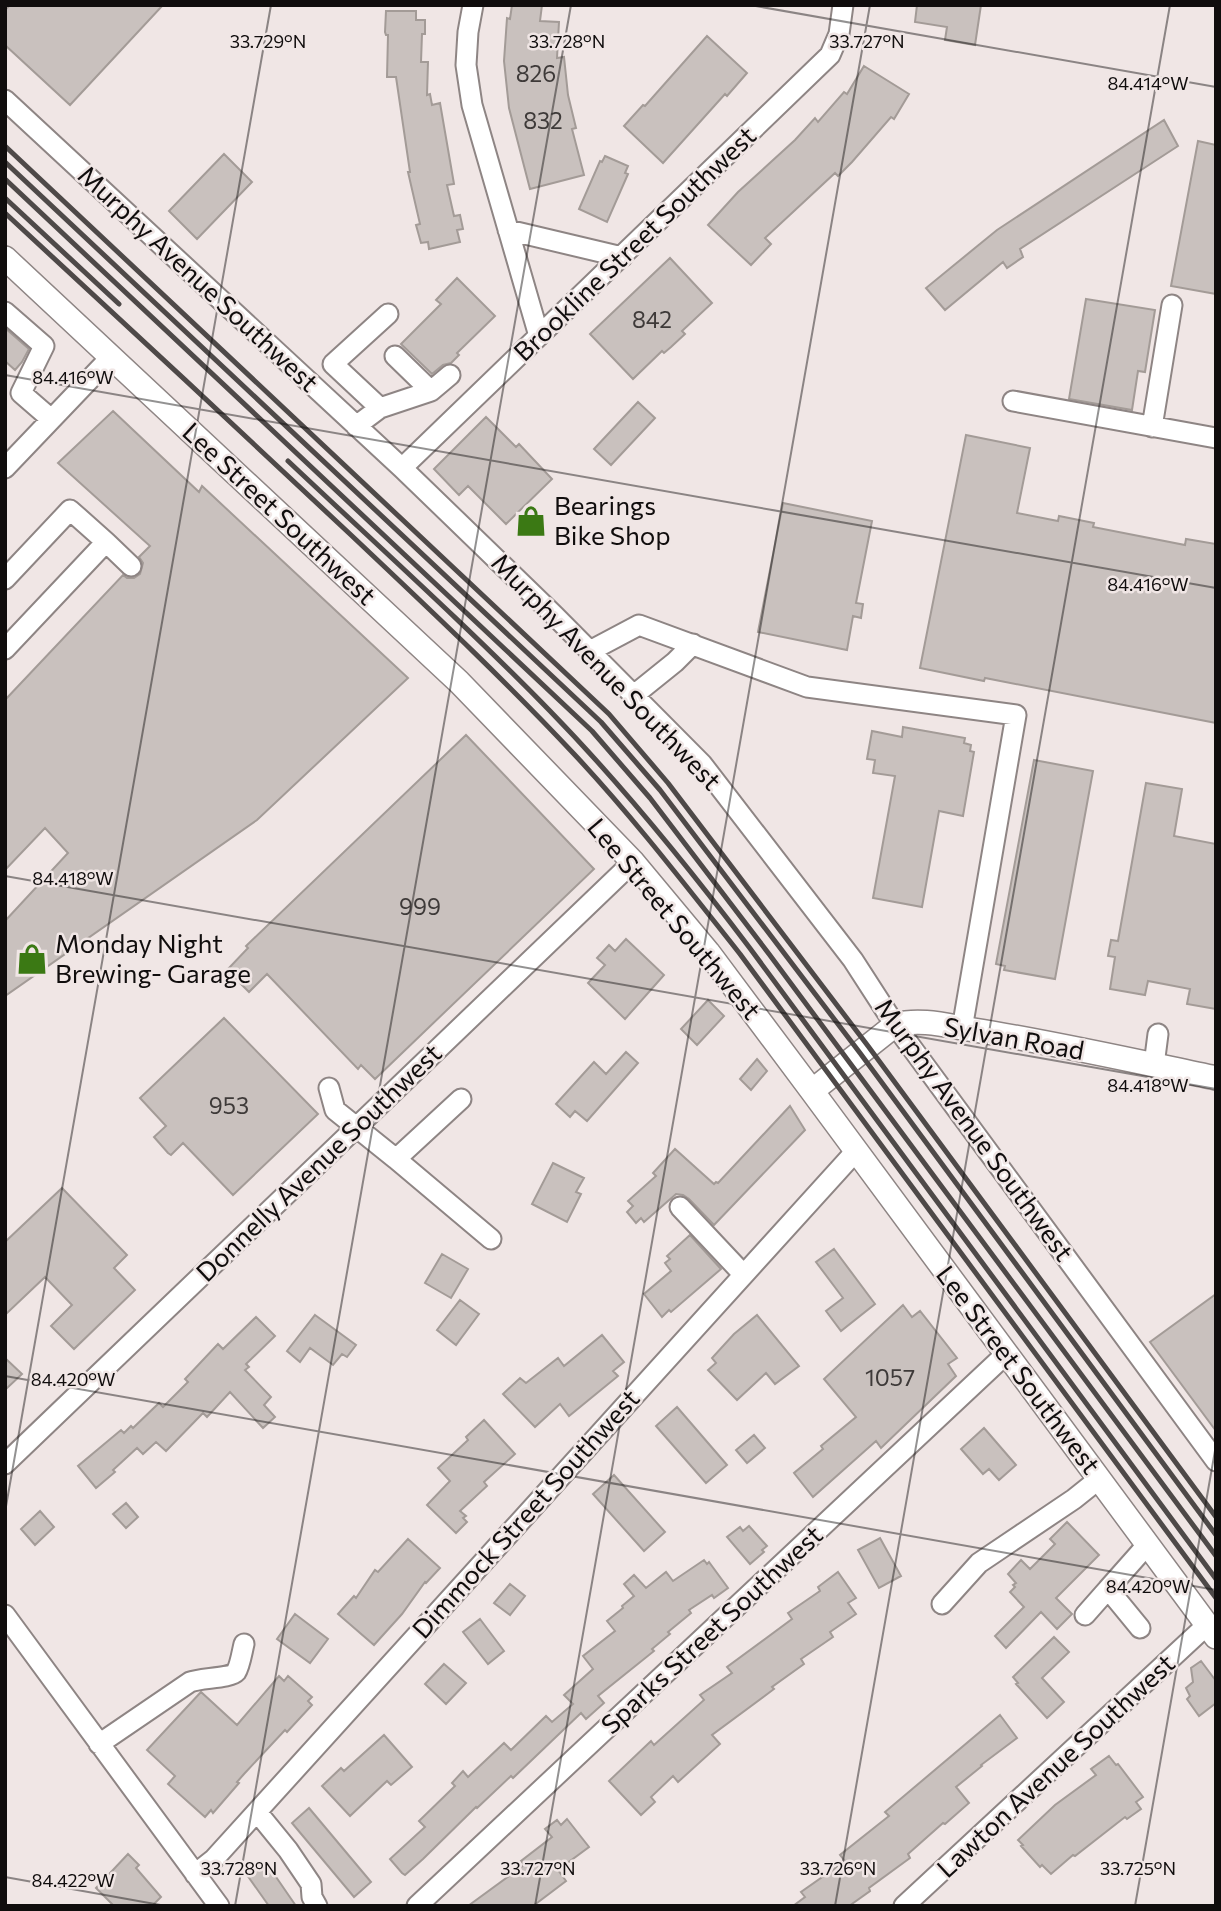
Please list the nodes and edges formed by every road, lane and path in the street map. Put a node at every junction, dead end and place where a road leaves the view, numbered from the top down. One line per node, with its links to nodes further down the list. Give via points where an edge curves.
1 (473, 5): 4 (street, via 466,65 472,105)
2 (843, 5): 5 (street, Brookline Street Southwest, via 830,55)
3 (5, 100): 15 (street, Murphy Avenue Southwest)
4 (508, 230): 5 (street); 10 (street)
5 (622, 257): 10 (street, Brookline Street Southwest)
6 (5, 258): 12 (main road, Lee Street Southwest)
7 (1172, 305): 21 (street)
8 (5, 312): 19 (street, via 44,346 21,393)
9 (388, 314): 13 (street)
10 (539, 336): 24 (street, Brookline Street Southwest)
11 (395, 356): 16 (street)
12 (111, 357): 19 (street); 32 (main road, Lee Street Southwest, via 470,693)
13 (333, 364): 15 (street); 18 (street)
14 (450, 375): 16 (street)
15 (312, 385): 20 (street, Murphy Avenue Southwest)
16 (431, 391): 18 (street)
17 (1013, 401): 21 (street)
18 (380, 408): 20 (street)
19 (51, 419): 23 (street)
20 (356, 426): 24 (street, Murphy Avenue Southwest)
21 (1152, 427): 22 (street)
22 (1216, 438)
23 (5, 468)
24 (402, 468): 30 (street, Murphy Avenue Southwest)
25 (106, 541): 26 (street); 27 (street, via 70,510); 29 (street)
26 (131, 566)
27 (5, 579)
28 (693, 644): 30 (street, via 639,625); 31 (street); 34 (street, via 807,687 1016,715)
29 (5, 649)
30 (590, 651): 31 (street, Murphy Avenue Southwest)
31 (634, 695): 33 (street, Murphy Avenue Southwest, via 702,764 853,960)
32 (633, 862): 39 (main road, Lee Street Southwest, via 708,952); 41 (street, Donnelly Avenue Southwest)
33 (895, 1024): 34 (main road, Sylvan Road, via 923,1022); 39 (main road); 48 (street, Murphy Avenue Southwest)
34 (962, 1028): 36 (main road, Sylvan Road)
35 (1158, 1034): 36 (street)
36 (1154, 1065): 37 (main road, Sylvan Road)
37 (1216, 1078)
38 (329, 1088): 41 (street, via 335,1110)
39 (812, 1091): 42 (main road, Lee Street Southwest)
40 (461, 1100): 43 (street)
41 (356, 1127): 43 (street); 49 (street, Donnelly Avenue Southwest)
42 (856, 1151): 46 (street, Dimmock Street Southwest); 47 (main road, Lee Street Southwest)
43 (396, 1159): 45 (street)
44 (680, 1207): 46 (street)
45 (491, 1239)
46 (743, 1274): 60 (street, Dimmock Street Southwest)
47 (1006, 1354): 50 (main road, Lee Street Southwest); 64 (street, Sparks Street Southwest)
48 (1216, 1461)
49 (5, 1464)
50 (1099, 1479): 51 (main road, Lee Street Southwest); 53 (street, via 979,1563)
51 (1147, 1545): 52 (street); 57 (main road, Lee Street Southwest)
52 (1108, 1588): 55 (street); 56 (street)
53 (942, 1604)
54 (5, 1615): 59 (street)
55 (1085, 1615)
56 (1140, 1629)
57 (1211, 1631): 65 (street, Lawton Avenue Southwest)
58 (244, 1644): 59 (street, via 236,1672 190,1682)
59 (99, 1744): 61 (street)
60 (257, 1812): 61 (street, Dimmock Street Southwest); 63 (street, via 311,1884)
61 (195, 1874): 62 (street)
62 (219, 1906)
63 (317, 1906)
64 (417, 1906)
65 (904, 1906)

